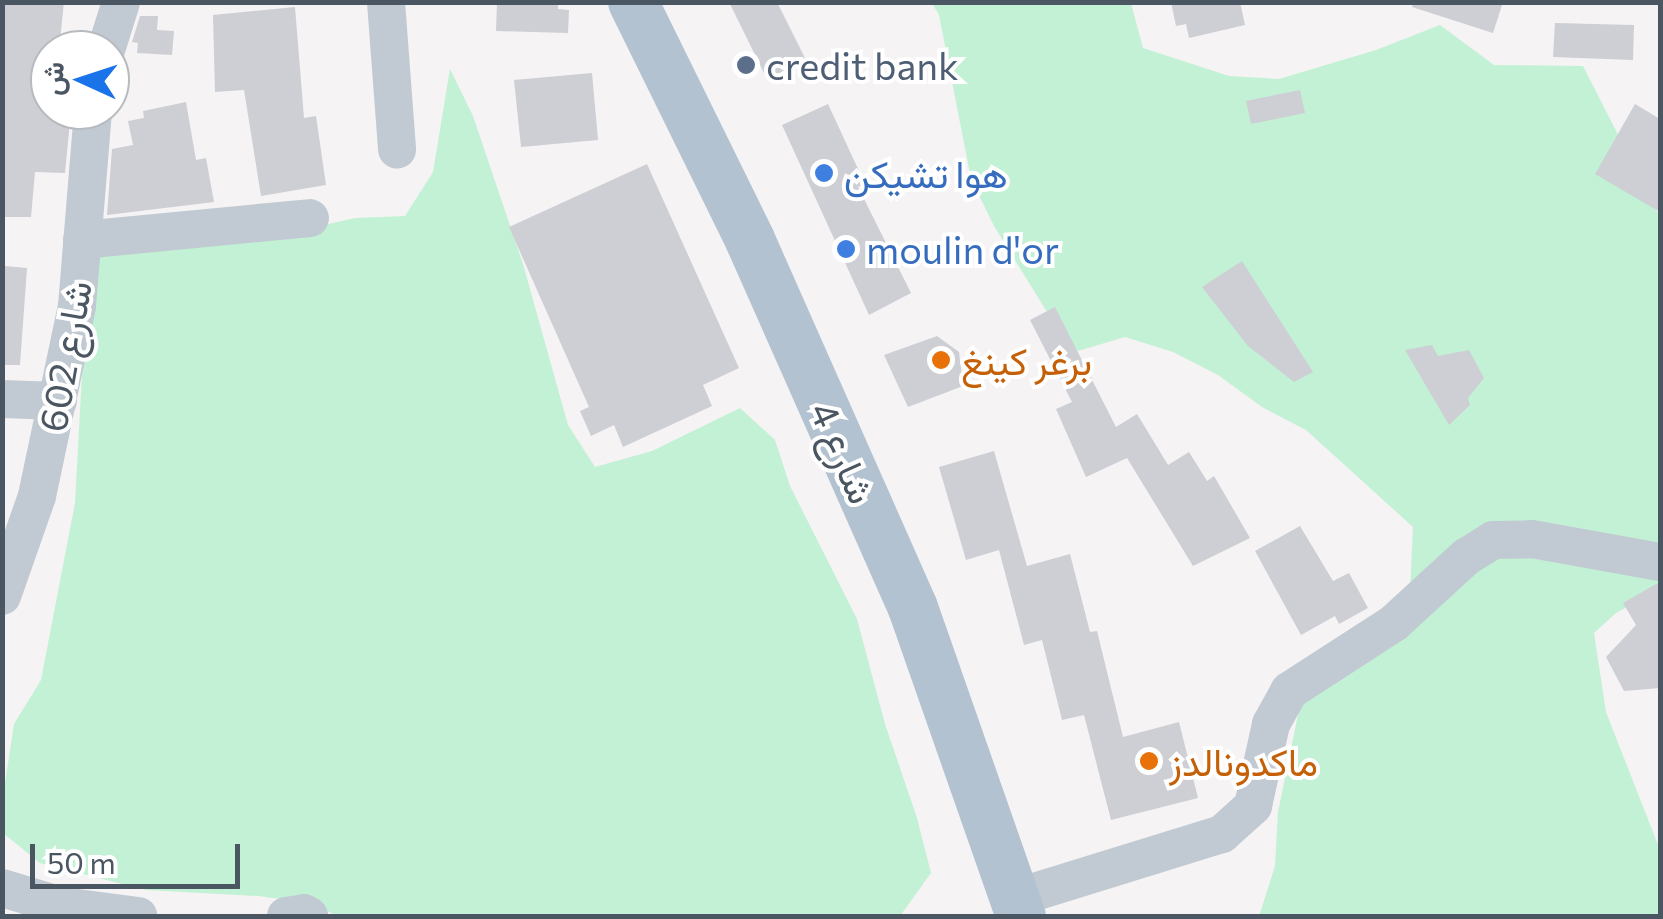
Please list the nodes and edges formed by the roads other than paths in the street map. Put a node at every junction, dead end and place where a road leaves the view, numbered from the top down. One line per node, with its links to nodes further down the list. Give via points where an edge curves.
1 (121, 2): 4 (street)
2 (386, 2): 6 (street)
3 (633, 2): 14 (main road, شارع 4, via 750,240 914,608)
4 (112, 30)
5 (91, 130): 8 (street, شارع 602)
6 (397, 150)
7 (310, 218): 8 (street)
8 (82, 240): 10 (street, شارع 602)
9 (2, 399): 10 (street)
10 (58, 402): 12 (street, شارع 602, via 37,496)
11 (1660, 562): 14 (street, via 1532,539 1493,540 1394,623 1289,691 1271,724 1252,806 1222,834)
12 (2, 596)
13 (2, 888): 15 (street, via 62,906)
14 (1018, 907)
15 (138, 916)
16 (286, 916): 17 (street)
17 (309, 916)

